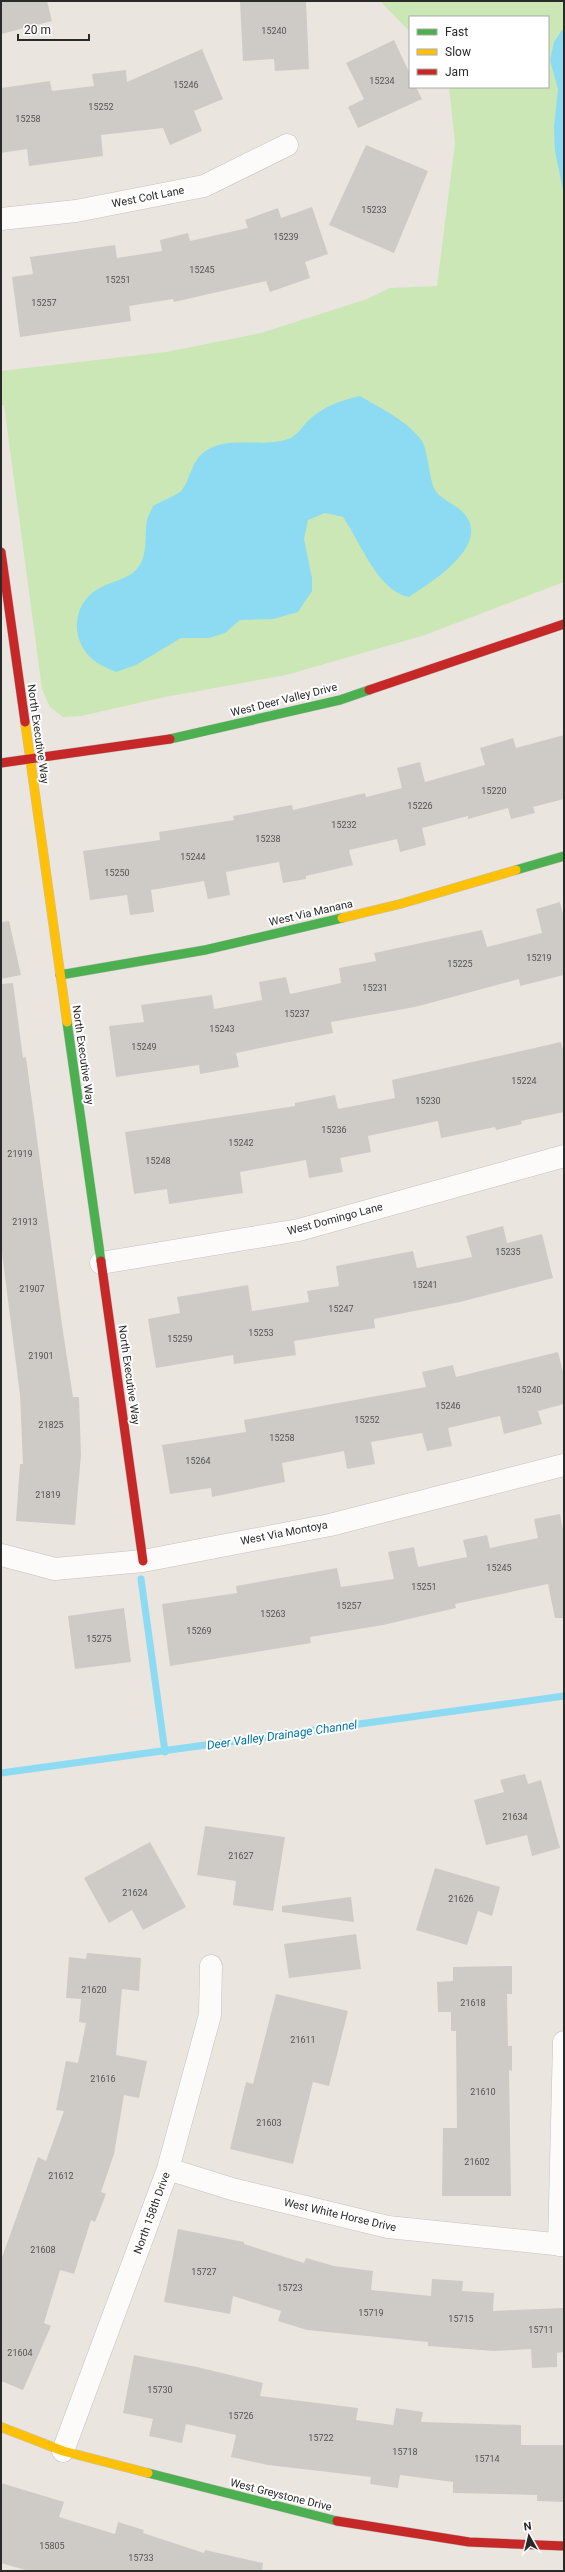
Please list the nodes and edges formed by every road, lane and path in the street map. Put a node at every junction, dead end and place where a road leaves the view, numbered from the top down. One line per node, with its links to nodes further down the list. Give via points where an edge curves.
1 (287, 145): 2 (street, West Colt Lane, via 204,186 76,211)
2 (1, 219)
3 (1, 552): 5 (street, North Executive Way)
4 (564, 624): 5 (street, West Deer Valley Drive, via 340,700 184,737)
5 (30, 760): 6 (street, West Deer Valley Drive); 8 (street, North Executive Way)
6 (1, 763)
7 (564, 856): 8 (street, West Via Manana, via 400,904 205,950)
8 (60, 975): 10 (street, North Executive Way)
9 (564, 1156): 10 (street, West Domingo Lane, via 299,1230)
10 (101, 1262): 13 (street, North Executive Way)
11 (564, 1465): 13 (street, West Via Montoya, via 330,1525)
12 (1, 1556): 13 (street, West Via Montoya, via 55,1569)
13 (143, 1561)
14 (212, 1966): 16 (street, North 158th Drive, via 210,2015)
15 (564, 2042): 17 (street)
16 (168, 2169): 17 (street, West White Horse Drive, via 232,2189 388,2227); 19 (street, North 158th Drive)
17 (562, 2245)
18 (1, 2427): 19 (street, West Greystone Drive)
19 (63, 2451): 20 (street, West Greystone Drive, via 343,2523 469,2542)
20 (564, 2546)

